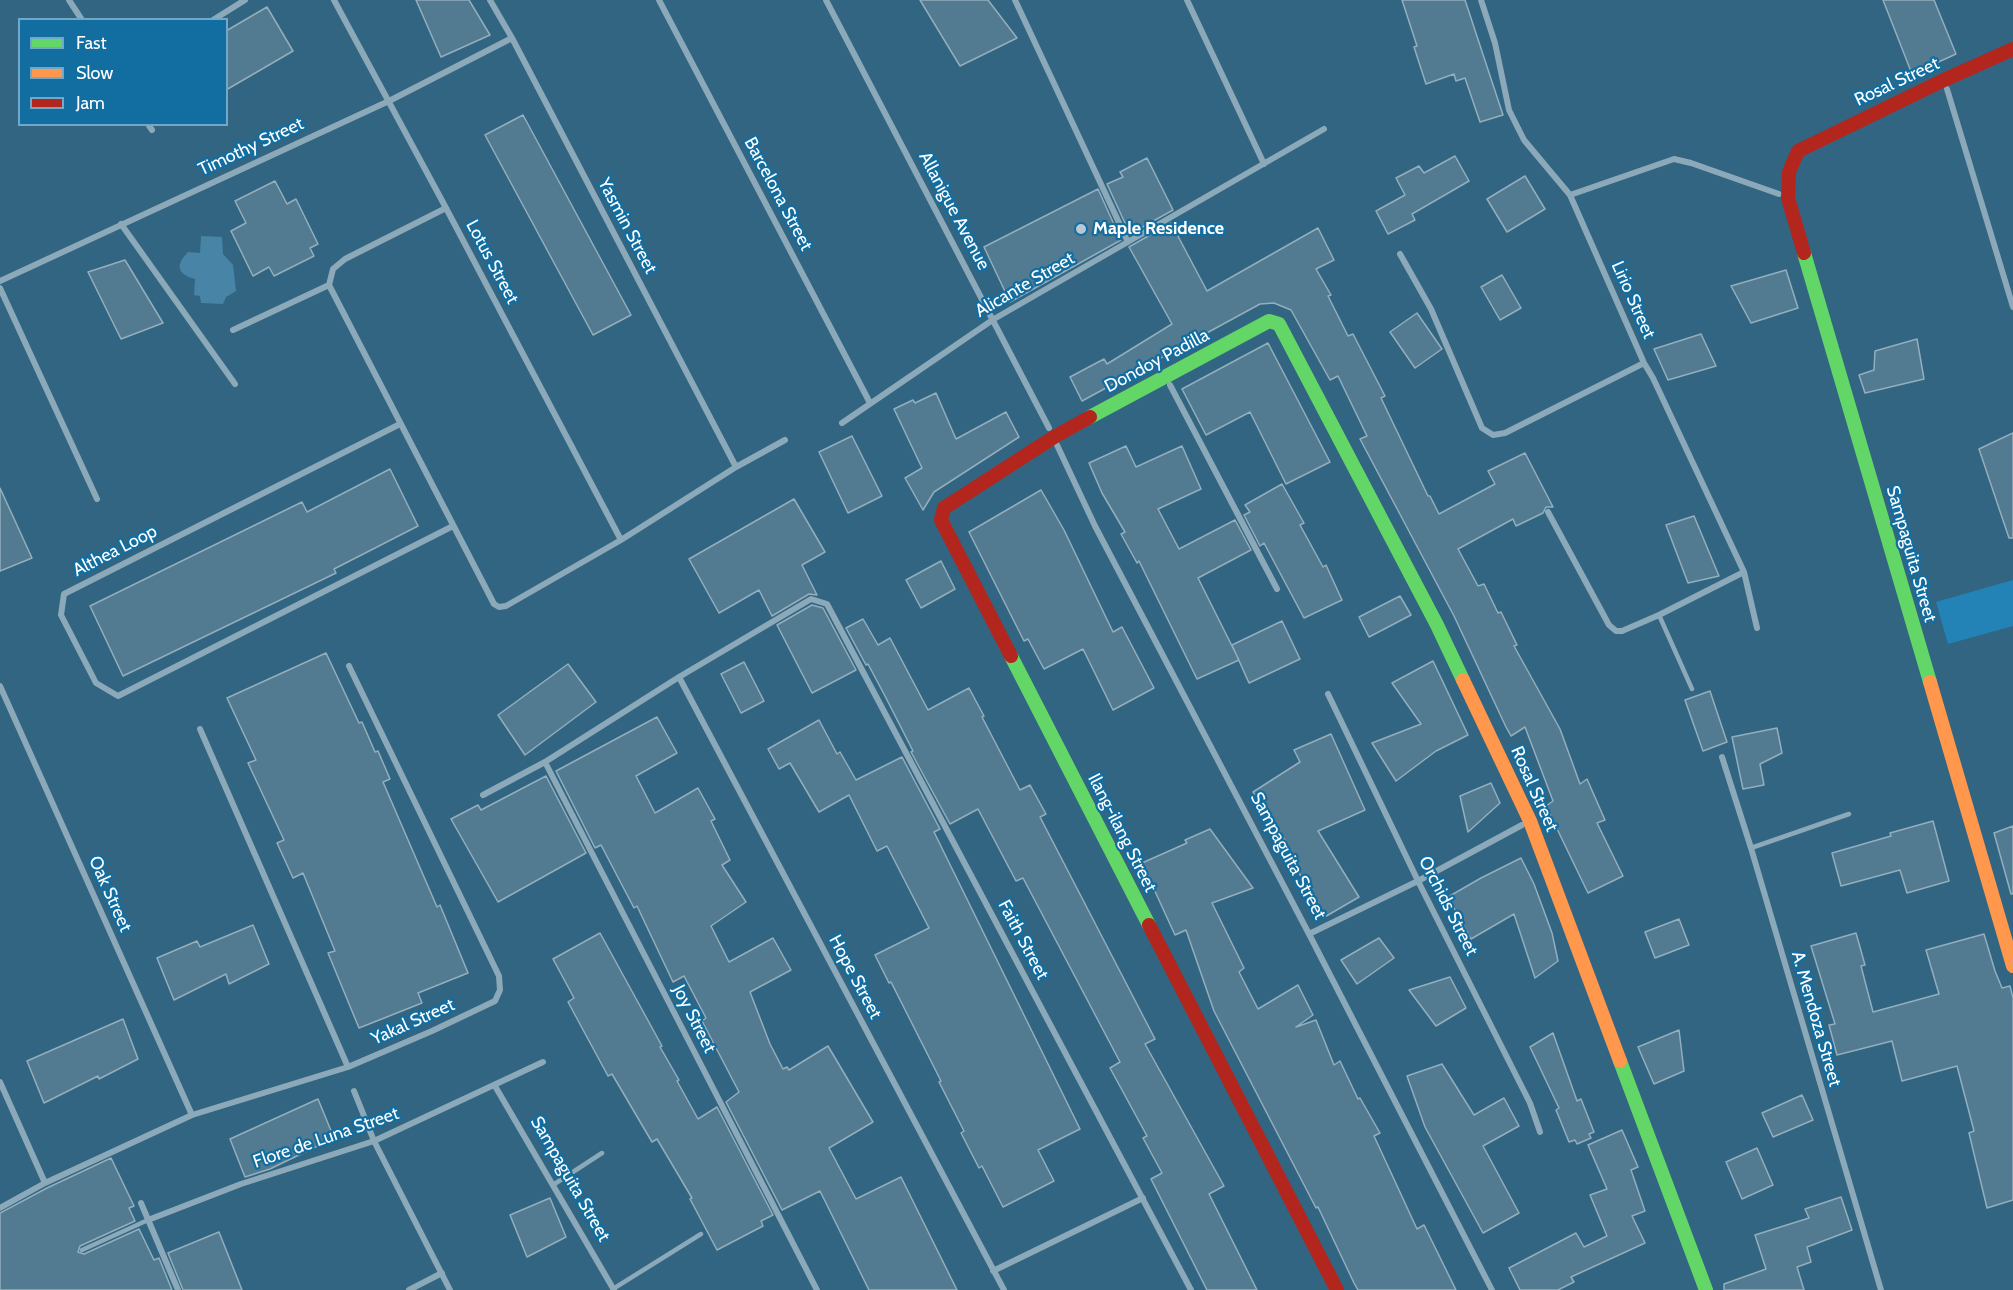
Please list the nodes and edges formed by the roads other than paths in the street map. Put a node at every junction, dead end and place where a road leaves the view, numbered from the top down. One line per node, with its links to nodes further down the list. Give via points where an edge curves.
1 (69, 0): 10 (street)
2 (245, 0): 11 (street)
3 (334, 0): 15 (street, Lotus Street)
4 (490, 0): 12 (street, Yasmin Street)
5 (659, 0): 35 (street, Barcelona Street)
6 (826, 0): 29 (street, Allanigue Avenue)
7 (1015, 0): 23 (street)
8 (1187, 0): 18 (street)
9 (1480, 0): 19 (street, Lirio Street, via 1495,43 1509,110 1524,140)
10 (81, 18)
11 (216, 18)
12 (512, 38): 15 (street, Timothy Street); 40 (street, Yasmin Street)
13 (2013, 49): 14 (street, Rosal Street)
14 (1944, 80): 17 (street, Rosal Street); 28 (street)
15 (389, 101): 21 (street, Lotus Street); 22 (street, Timothy Street)
16 (1324, 129): 18 (street, Alicante Street)
17 (1798, 151): 20 (street, Sampaguita Street, via 1789,171)
18 (1263, 164): 23 (street, Alicante Street)
19 (1570, 195): 20 (street, via 1674,159); 32 (street, Lirio Street)
20 (1788, 198): 63 (street, Sampaguita Street)
21 (446, 208): 26 (street, via 345,259 333,269); 44 (street, Lotus Street)
22 (121, 224): 25 (street, Timothy Street); 34 (street)
23 (1128, 242): 29 (street, Alicante Street)
24 (1400, 254): 32 (street, via 1431,309 1482,428 1492,435 1505,433)
25 (0, 281)
26 (329, 285): 31 (street); 37 (street)
27 (0, 288): 41 (street)
28 (2013, 306)
29 (994, 319): 35 (street, Alicante Street); 38 (street, Allanigue Avenue)
30 (1279, 324): 33 (street, Dondoy Padilla, via 1269,321); 59 (street, Rosal Street, via 1437,625)
31 (233, 330)
32 (1644, 363): 45 (street, Lirio Street)
33 (1165, 376): 38 (street, Dondoy Padilla); 46 (street)
34 (235, 384)
35 (870, 403): 36 (street, Alicante Street)
36 (842, 423)
37 (400, 424): 43 (street); 43 (street, Althea Loop, via 64,594 61,615 96,683 118,696)
38 (1054, 437): 62 (street, Sampaguita Street, via 1095,526); 90 (street, Ilang-ilang Street, via 944,508 941,520)
39 (784, 440): 40 (street)
40 (736, 467): 44 (street)
41 (97, 499)
42 (1548, 512): 47 (street, via 1609,625 1622,631)
43 (453, 526): 44 (street, via 499,607)
44 (621, 540)
45 (1744, 572): 47 (street); 48 (street, Lirio Street)
46 (1277, 589)
47 (1659, 615): 52 (lane)
48 (1757, 628)
49 (349, 666): 65 (street, Yakal Street, via 499,976 500,990 495,1001)
50 (679, 677): 56 (street); 75 (street, Faith Street, via 812,599 827,604); 81 (street, Hope Street)
51 (0, 686): 69 (street, Oak Street)
52 (1692, 689)
53 (1328, 694): 61 (street, Orchids Street)
54 (200, 729): 65 (street)
55 (1722, 757): 60 (street, A. Mendoza Street)
56 (544, 762): 57 (street); 87 (street, Joy Street)
57 (483, 795)
58 (1849, 814): 60 (lane)
59 (1530, 821): 61 (street); 92 (street, Rosal Street)
60 (1751, 848): 93 (street, A. Mendoza Street)
61 (1418, 881): 62 (street); 70 (street, Orchids Street, via 1530,1103)
62 (1309, 934): 91 (street, Sampaguita Street)
63 (2013, 966)
64 (543, 1062): 67 (street, Flore de Luna Street)
65 (348, 1067): 69 (street, Yakal Street)
66 (0, 1082): 73 (street)
67 (495, 1086): 71 (street, Flore de Luna Street); 74 (street, Sampaguita Street)
68 (354, 1091): 71 (street)
69 (192, 1115): 73 (street, Yakal Street)
70 (1540, 1132)
71 (374, 1141): 78 (street, Flore de Luna Street, via 241,1184); 82 (street)
72 (602, 1153): 74 (lane)
73 (45, 1183): 77 (street, Yakal Street)
74 (553, 1185): 86 (street, Sampaguita Street)
75 (1143, 1198): 81 (street); 89 (street, Faith Street)
76 (141, 1203): 78 (street)
77 (0, 1208)
78 (148, 1220): 80 (lane); 83 (street)
79 (701, 1234): 86 (lane)
80 (81, 1250)
81 (993, 1271): 88 (street, Hope Street)
82 (442, 1273): 84 (street); 85 (street)
83 (178, 1290)
84 (409, 1290)
85 (450, 1290)
86 (614, 1290)
87 (817, 1290)
88 (1004, 1290)
89 (1191, 1290)
90 (1337, 1290)
91 (1492, 1290)
92 (1706, 1290)
93 (1881, 1290)

